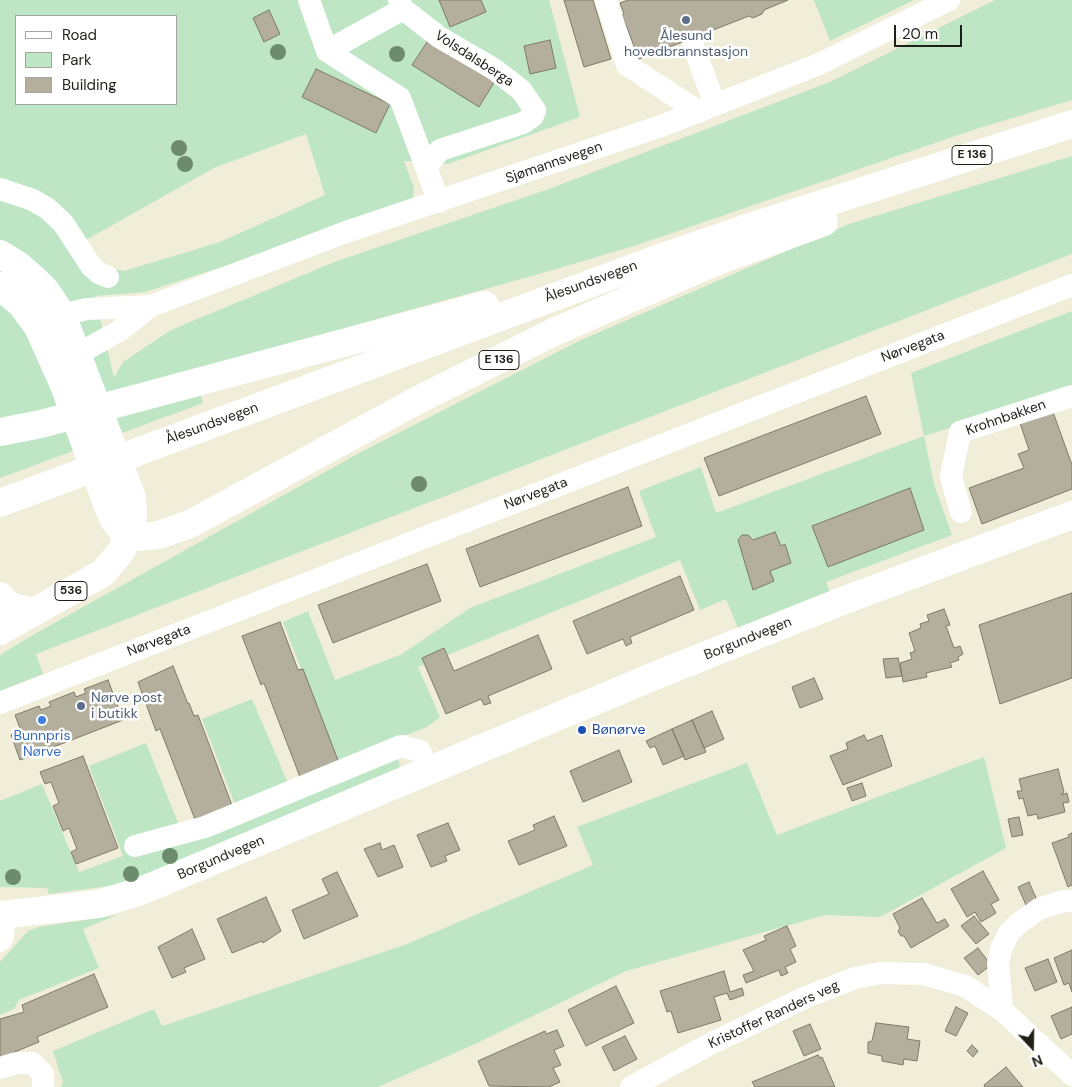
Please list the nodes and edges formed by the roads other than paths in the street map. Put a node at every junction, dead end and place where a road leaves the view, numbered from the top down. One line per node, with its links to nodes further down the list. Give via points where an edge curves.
1 (309, 0): 6 (street)
2 (606, 0): 7 (street, via 627,65)
3 (949, 0): 7 (street, Sjømannsvegen, via 819,64)
4 (401, 4): 6 (street, Volsdalsberga); 9 (street, Volsdalsberga, via 439,37 494,69 521,90 535,110 533,116 523,123 440,150)
5 (693, 46): 7 (street)
6 (327, 51): 9 (street, via 400,98)
7 (707, 108): 12 (street, Sjømannsvegen)
8 (1072, 124): 10 (main road, Ålesundsvegen / E 136)
9 (426, 167): 12 (street)
10 (872, 187): 17 (main road, Ålesundsvegen / E 136); 27 (main road, E 136, via 848,214 720,260 556,331 416,401 192,523 159,535)
11 (0, 190): 14 (street, via 48,209 63,223 91,266)
12 (439, 202): 18 (street, Sjømannsvegen, via 262,262)
13 (0, 254): 19 (main road, via 33,278)
14 (108, 278)
15 (1072, 285): 30 (street, Nørvegata)
16 (0, 286): 20 (main road, via 25,309)
17 (560, 294): 23 (main road, E 136, via 521,296 488,304 41,424); 24 (main road, Ålesundsvegen / E 136)
18 (150, 306): 19 (street, Sjømannsvegen, via 87,309); 21 (street, Sjømannsvegen)
19 (62, 314): 20 (street); 21 (main road)
20 (47, 346): 21 (main road)
21 (76, 372): 27 (main road, via 120,503 114,520)
22 (1072, 396): 25 (street, Krohnbakken, via 960,432 951,477)
23 (0, 432)
24 (0, 503)
25 (962, 512)
26 (1072, 515): 31 (main road, Borgundvegen, via 845,600)
27 (127, 536): 28 (main road, 536)
28 (11, 606): 29 (main road, 536)
29 (0, 631)
30 (0, 703)
31 (428, 771): 32 (street, via 420,751 401,746 205,827); 34 (main road, Borgundvegen, via 142,891 98,904)
32 (135, 846)
33 (1072, 901): 36 (street, via 1063,900 1039,909 1009,933 998,963)
34 (2, 914): 35 (street, Borgundvegen, via 3,936)
35 (0, 941)
36 (1002, 1010): 38 (street, Kristoffer Randers veg); 40 (street, Kristoffer Randers veg, via 965,986 924,974 880,973 855,978 806,997)
37 (0, 1068): 39 (street, via 32,1063 43,1074)
38 (1072, 1075)
39 (43, 1087)
40 (631, 1087)

